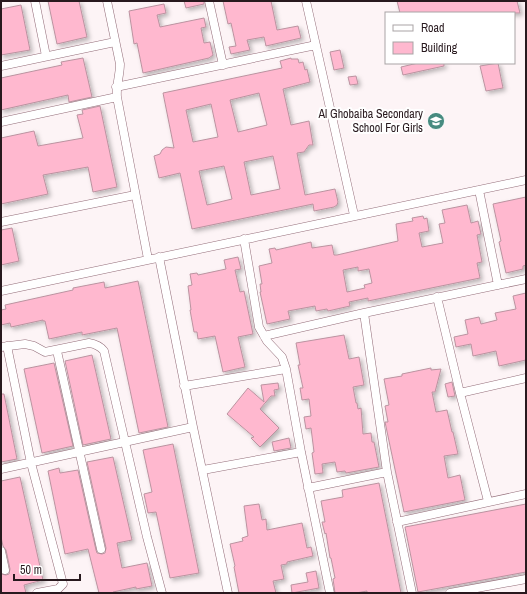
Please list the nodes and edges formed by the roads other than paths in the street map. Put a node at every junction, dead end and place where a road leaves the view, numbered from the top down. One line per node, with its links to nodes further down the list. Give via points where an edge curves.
1 (35, 1): 7 (street)
2 (106, 1): 5 (street)
3 (209, 1): 8 (street)
4 (306, 1): 6 (street)
5 (115, 42): 7 (street); 10 (street, via 120,69)
6 (316, 45): 8 (street); 16 (street)
7 (46, 56): 9 (street)
8 (223, 65): 10 (street)
9 (1, 66)
10 (116, 87): 11 (street)
11 (117, 97): 12 (street); 15 (street)
12 (1, 122)
13 (526, 180): 14 (street)
14 (480, 190): 16 (street); 22 (street)
15 (135, 195): 17 (street); 20 (street)
16 (354, 216): 18 (street)
17 (1, 222)
18 (244, 239): 19 (street); 26 (street, via 258,322)
19 (159, 257): 20 (street); 31 (street)
20 (148, 259): 23 (street)
21 (526, 279): 22 (street)
22 (498, 285): 24 (street)
23 (1, 291)
24 (437, 297): 25 (street); 32 (street)
25 (364, 312): 26 (street); 40 (street)
26 (264, 336): 29 (street, via 282,357)
27 (4, 346): 28 (street, via 25,344 44,352); 37 (street)
28 (57, 351): 34 (street, via 89,343 100,346 104,351); 36 (street)
29 (286, 369): 31 (street); 35 (street)
30 (526, 378): 32 (street)
31 (184, 386): 33 (street)
32 (460, 393): 43 (street)
33 (193, 427): 34 (street); 39 (street)
34 (125, 443): 36 (street); 51 (street)
35 (301, 452): 39 (street); 41 (street)
36 (80, 453): 37 (street); 45 (street)
37 (32, 463): 38 (street); 50 (street, via 62,584 58,589)
38 (1, 469)
39 (203, 470): 52 (street)
40 (387, 472): 41 (street); 44 (street)
41 (308, 488): 53 (street)
42 (526, 494): 43 (street)
43 (488, 501): 44 (street)
44 (397, 522): 54 (street)
45 (100, 549)
46 (1, 551): 47 (street)
47 (5, 570)
48 (526, 579): 49 (street)
49 (499, 584): 55 (street); 56 (street)
50 (37, 593)
51 (162, 593)
52 (228, 593)
53 (330, 593)
54 (412, 593)
55 (450, 593)
56 (501, 593)

